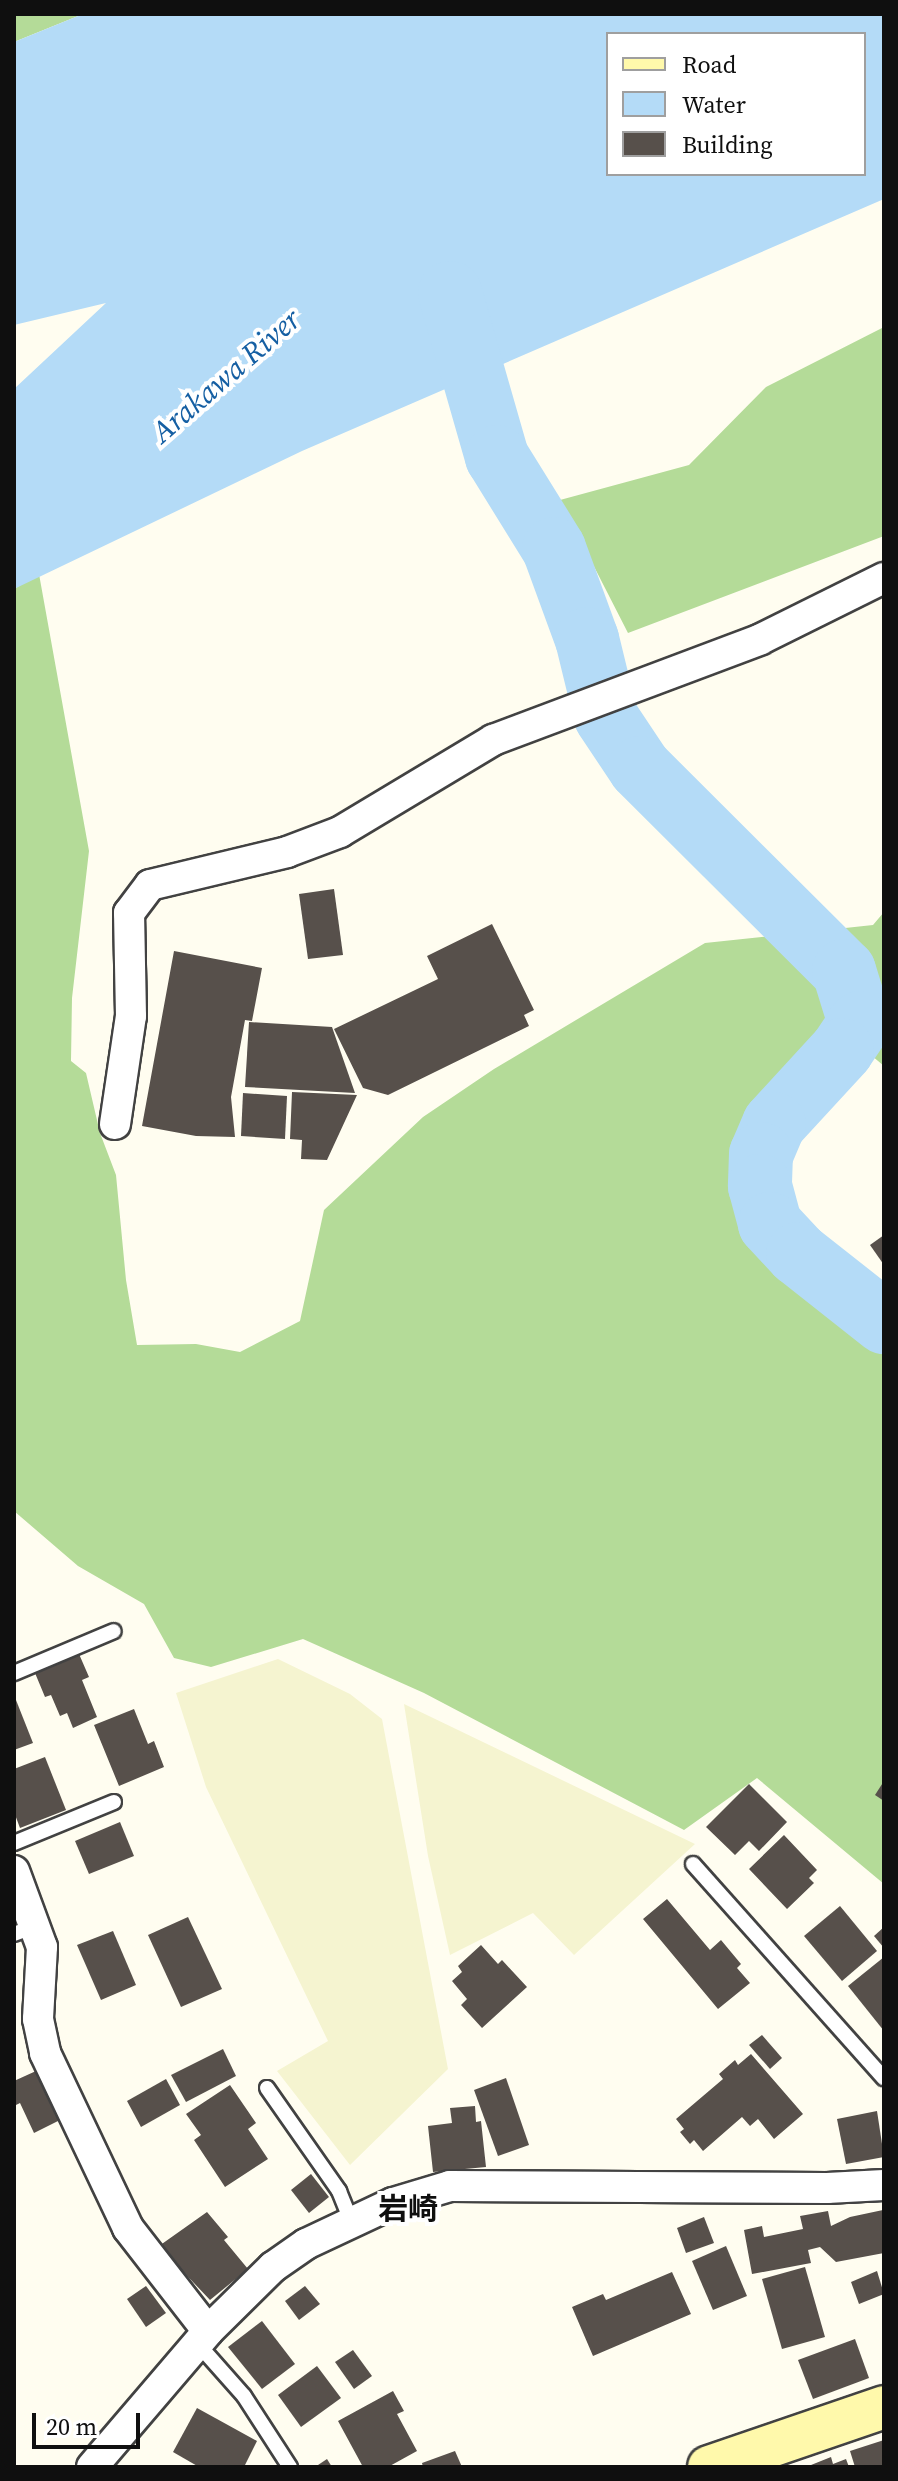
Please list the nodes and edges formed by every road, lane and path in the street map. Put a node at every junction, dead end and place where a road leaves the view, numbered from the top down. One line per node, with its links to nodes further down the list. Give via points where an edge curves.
1 (884, 578): 2 (street, via 761,639 493,740 340,832 261,859 150,885 129,913 131,1016)
2 (115, 1124)
3 (114, 1631): 4 (lane)
4 (14, 1673)
5 (114, 1802): 6 (lane)
6 (14, 1843)
7 (693, 1864): 10 (lane)
8 (14, 1871): 9 (street)
9 (24, 1930): 14 (street, via 42,1947 38,2019 45,2053 128,2228)
10 (884, 2078)
11 (267, 2088): 13 (lane, via 339,2191)
12 (884, 2185): 13 (street, via 450,2186)
13 (351, 2221): 14 (street, via 273,2267)
14 (203, 2338): 16 (street); 17 (lane)
15 (884, 2407): 18 (main road)
16 (92, 2467)
17 (290, 2467)
18 (709, 2467)

